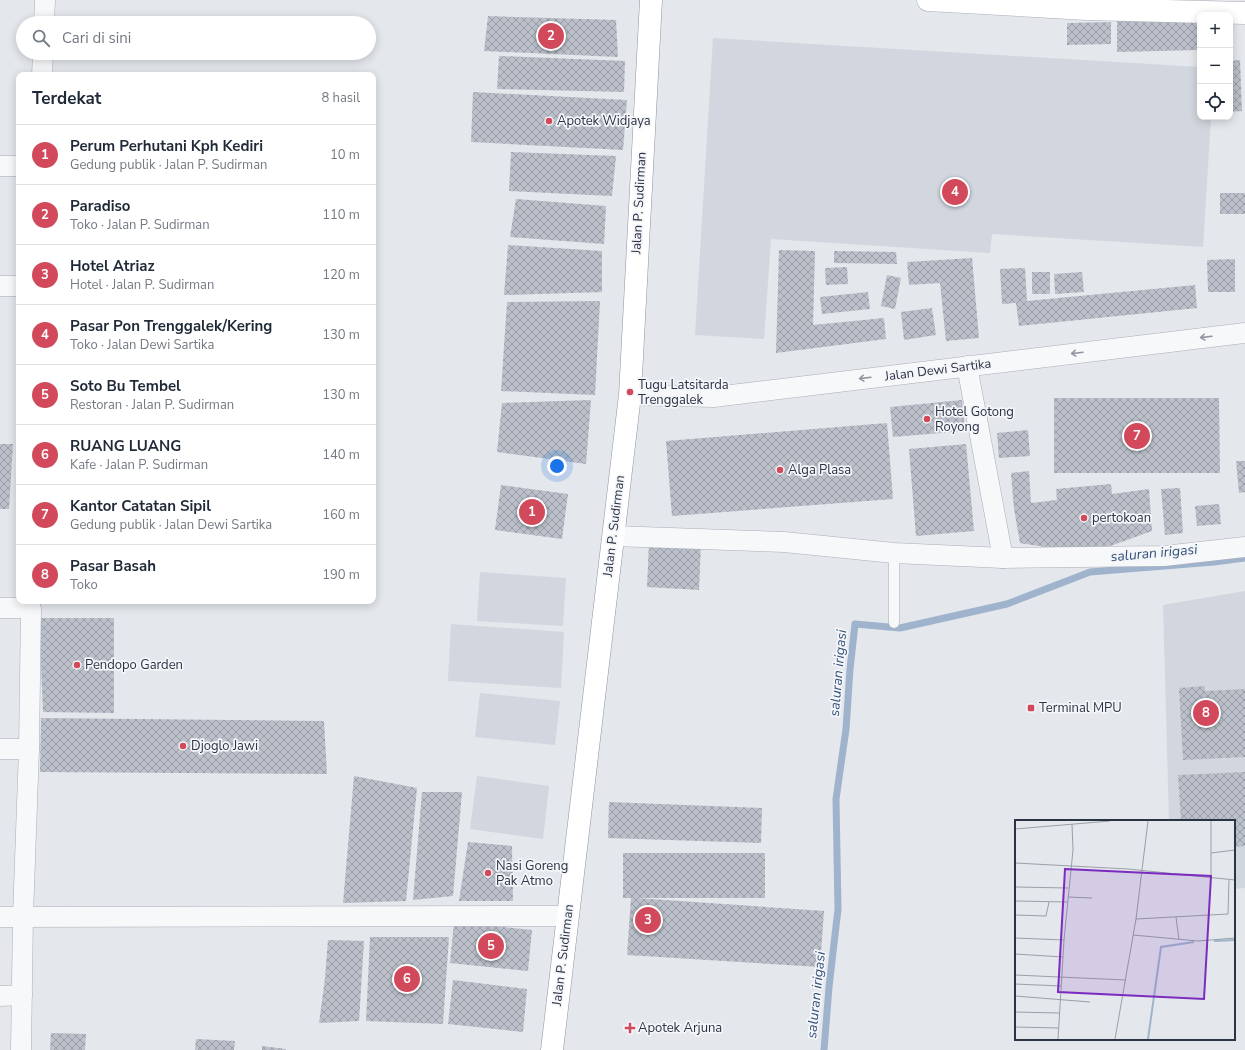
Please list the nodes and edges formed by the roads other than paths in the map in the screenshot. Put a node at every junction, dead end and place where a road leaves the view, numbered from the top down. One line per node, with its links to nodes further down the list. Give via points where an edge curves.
1 (45, 0): 5 (street)
2 (652, 0): 14 (main road, Jalan P. Sudirman)
3 (928, 0): 4 (main road)
4 (1245, 14)
5 (44, 16)
6 (43, 60): 7 (street)
7 (42, 72)
8 (0, 166): 9 (street)
9 (16, 166)
10 (0, 286): 11 (street)
11 (16, 286)
12 (1245, 332): 13 (street, Jalan Dewi Sartika, one-way to 13)
13 (967, 366): 14 (street, Jalan Dewi Sartika, one-way to 14, via 714,397); 18 (street)
14 (630, 394): 15 (main road, Jalan P. Sudirman)
15 (613, 536): 17 (street, via 784,542); 25 (main road, Jalan P. Sudirman)
16 (1245, 546): 18 (street, via 1164,556)
17 (894, 553): 18 (street); 21 (lane)
18 (1003, 558)
19 (31, 604): 20 (street); 22 (street)
20 (0, 608)
21 (894, 623)
22 (29, 748): 23 (street); 24 (street)
23 (0, 749)
24 (23, 916): 25 (street); 26 (street); 27 (street)
25 (568, 916): 30 (main road, Jalan P. Sudirman)
26 (0, 917)
27 (22, 995): 28 (street); 29 (street)
28 (0, 996)
29 (21, 1050)
30 (552, 1050)

